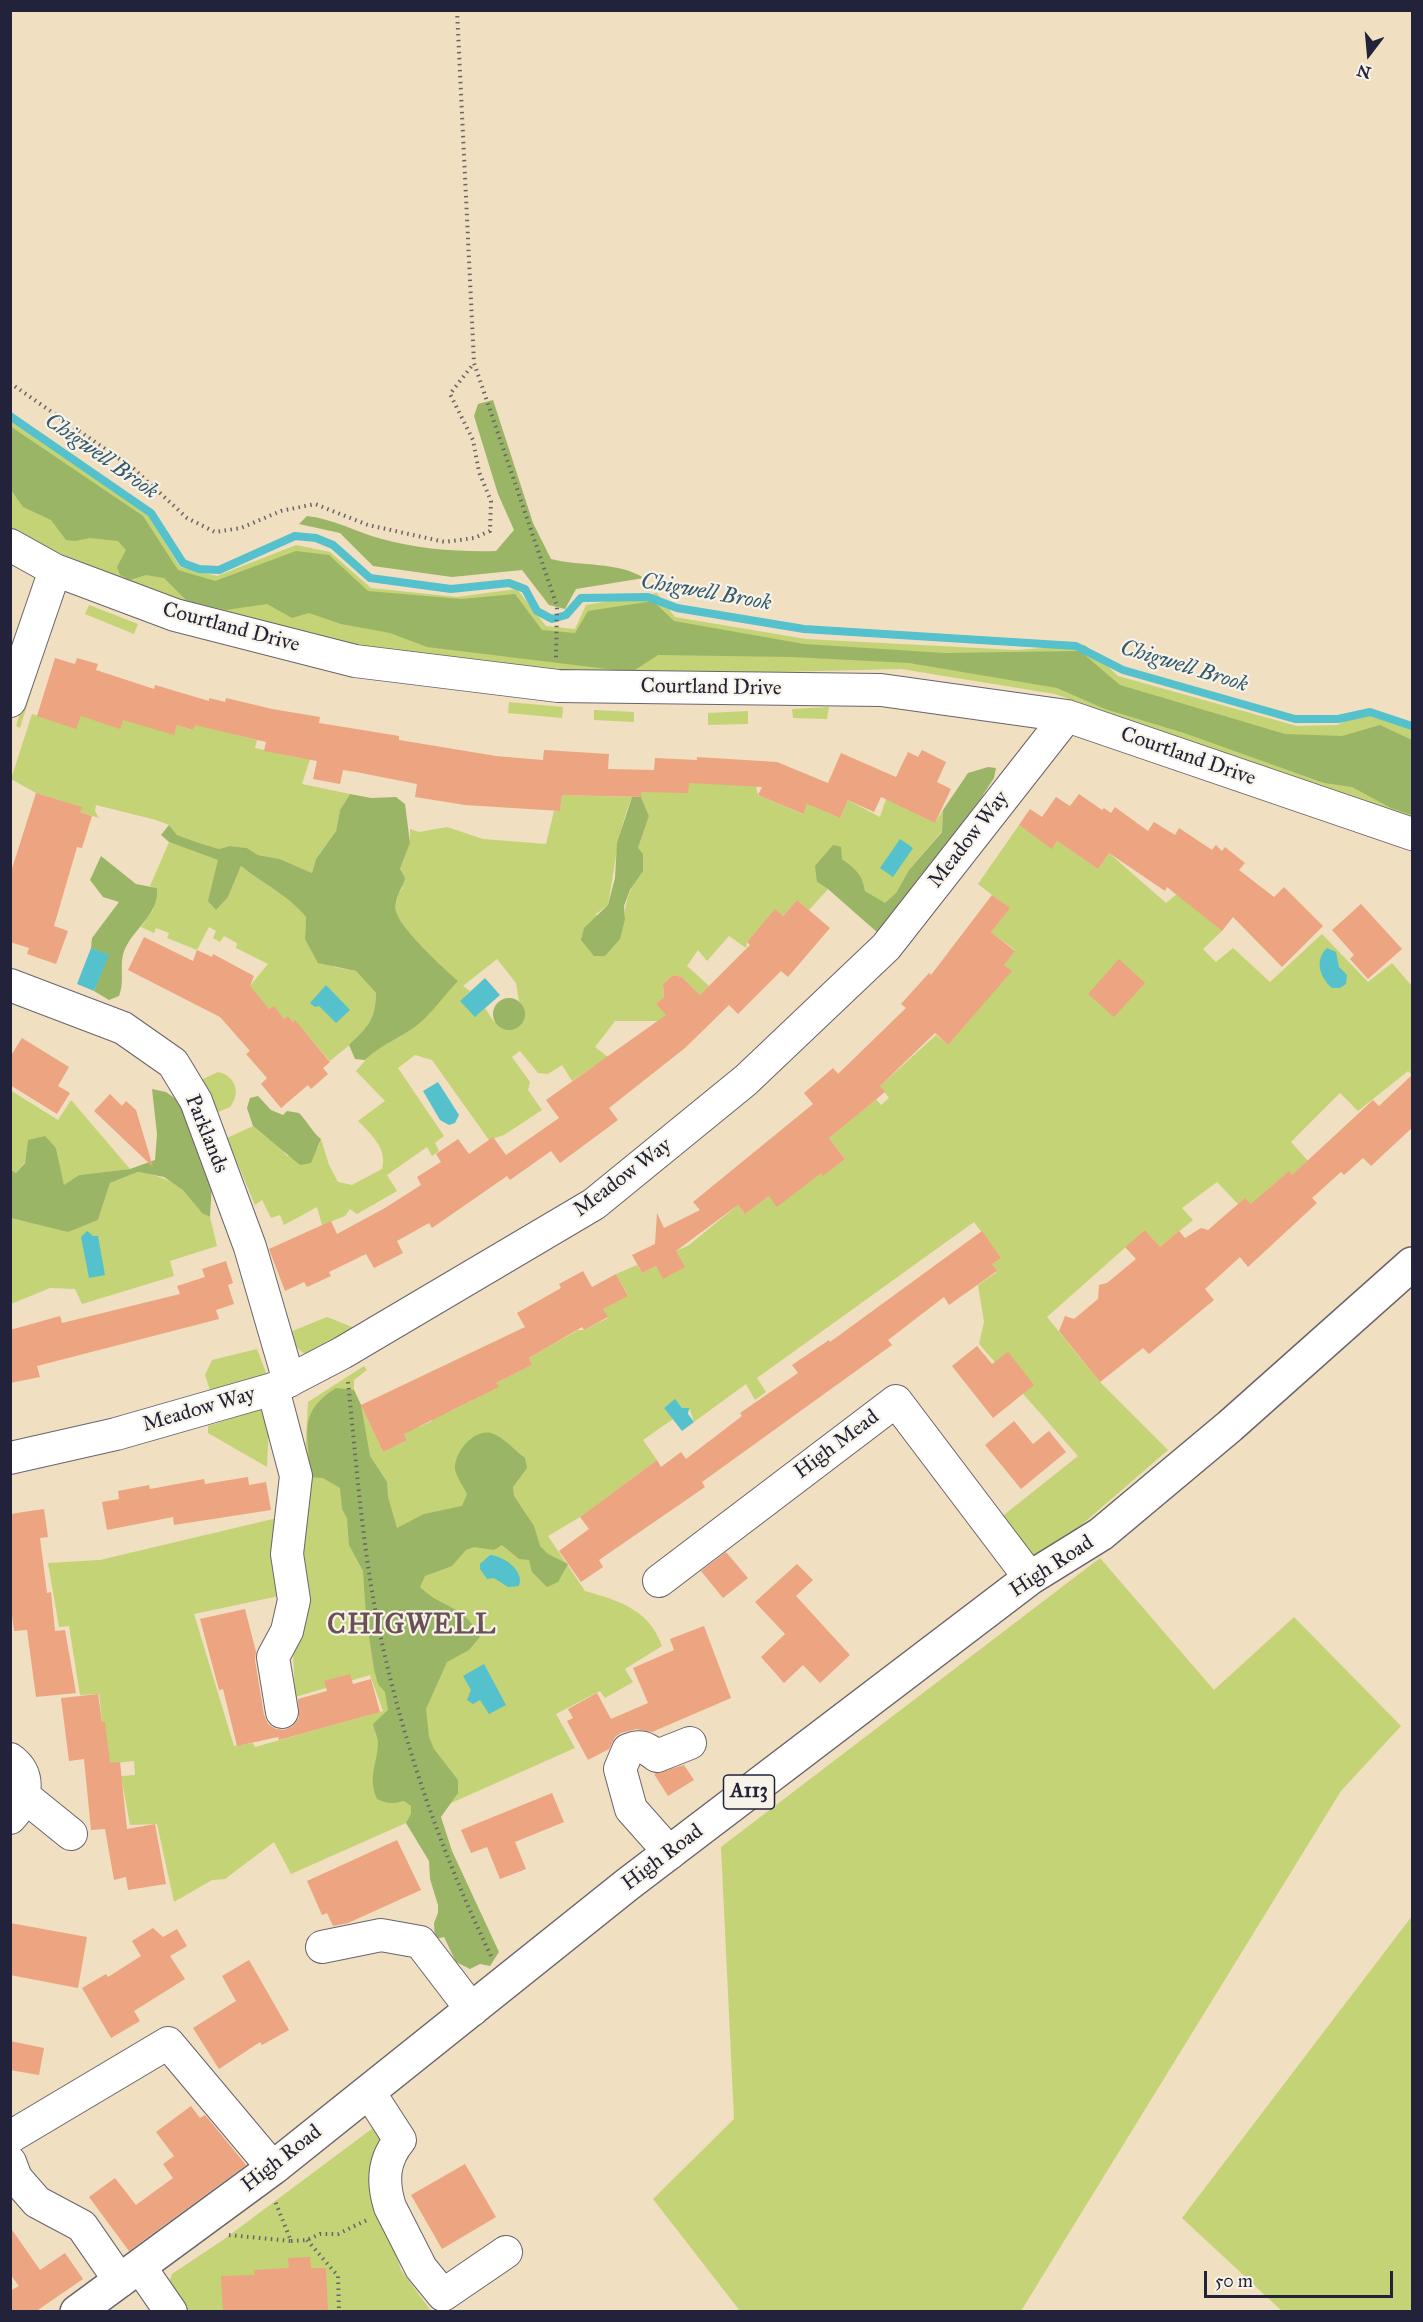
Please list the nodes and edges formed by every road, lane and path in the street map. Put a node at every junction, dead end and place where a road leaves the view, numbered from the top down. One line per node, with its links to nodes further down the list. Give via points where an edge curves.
1 (458, 10): 2 (path)
2 (474, 363): 3 (path, via 450,394 473,440 479,472 491,501 490,531 445,542 368,525 315,504 280,511 241,528 215,532 187,518 134,469); 6 (path, via 557,606)
3 (10, 383)
4 (10, 545): 5 (street, Courtland Drive)
5 (55, 570): 7 (street); 8 (street, Courtland Drive, via 175,615 355,661 558,686 881,690)
6 (555, 633)
7 (10, 701)
8 (1067, 716): 9 (street, Courtland Drive); 12 (street, Meadow Way, via 885,948 746,1080 594,1204)
9 (1413, 834)
10 (10, 985): 13 (street, Parklands, via 123,1028 173,1063 196,1101 246,1236)
11 (1413, 1264): 15 (main road, High Road / A113, via 1101,1534)
12 (342, 1353): 13 (street, Meadow Way); 24 (path, via 368,1568 404,1730 430,1812 465,1901)
13 (281, 1385): 14 (street, Meadow Way, via 116,1434); 17 (street, Parklands, via 296,1476 287,1554 294,1600 286,1632 273,1656)
14 (10, 1458)
15 (1030, 1578): 16 (street, High Mead, via 896,1401); 22 (main road, High Road / A113)
16 (660, 1581)
17 (282, 1712)
18 (690, 1743): 22 (street, via 657,1756 637,1746 628,1750 620,1768 631,1809)
19 (10, 1759): 20 (street, via 22,1772)
20 (17, 1807): 21 (street)
21 (71, 1834)
22 (670, 1853): 24 (main road, High Road / A113)
23 (322, 1947): 25 (street, via 381,1935 420,1942)
24 (504, 1984): 25 (main road, High Road / A113)
25 (472, 2010): 26 (main road, High Road / A113)
26 (369, 2092): 29 (main road, High Road / A113); 30 (street, via 400,2140 389,2152 386,2163)
27 (10, 2137): 29 (street, via 168,2043)
28 (10, 2162): 35 (street, via 16,2178 37,2202 82,2226)
29 (266, 2173): 31 (main road, High Road / A113); 33 (path)
30 (390, 2207): 32 (path, via 339,2234 320,2234); 34 (street, via 421,2268 443,2295)
31 (191, 2229): 33 (path); 35 (main road, High Road / A113)
32 (308, 2240): 33 (path); 38 (path, via 338,2276)
33 (291, 2241)
34 (506, 2252)
35 (130, 2274): 36 (main road, High Road / A113); 37 (street)
36 (77, 2312)
37 (171, 2312)
38 (339, 2312)

